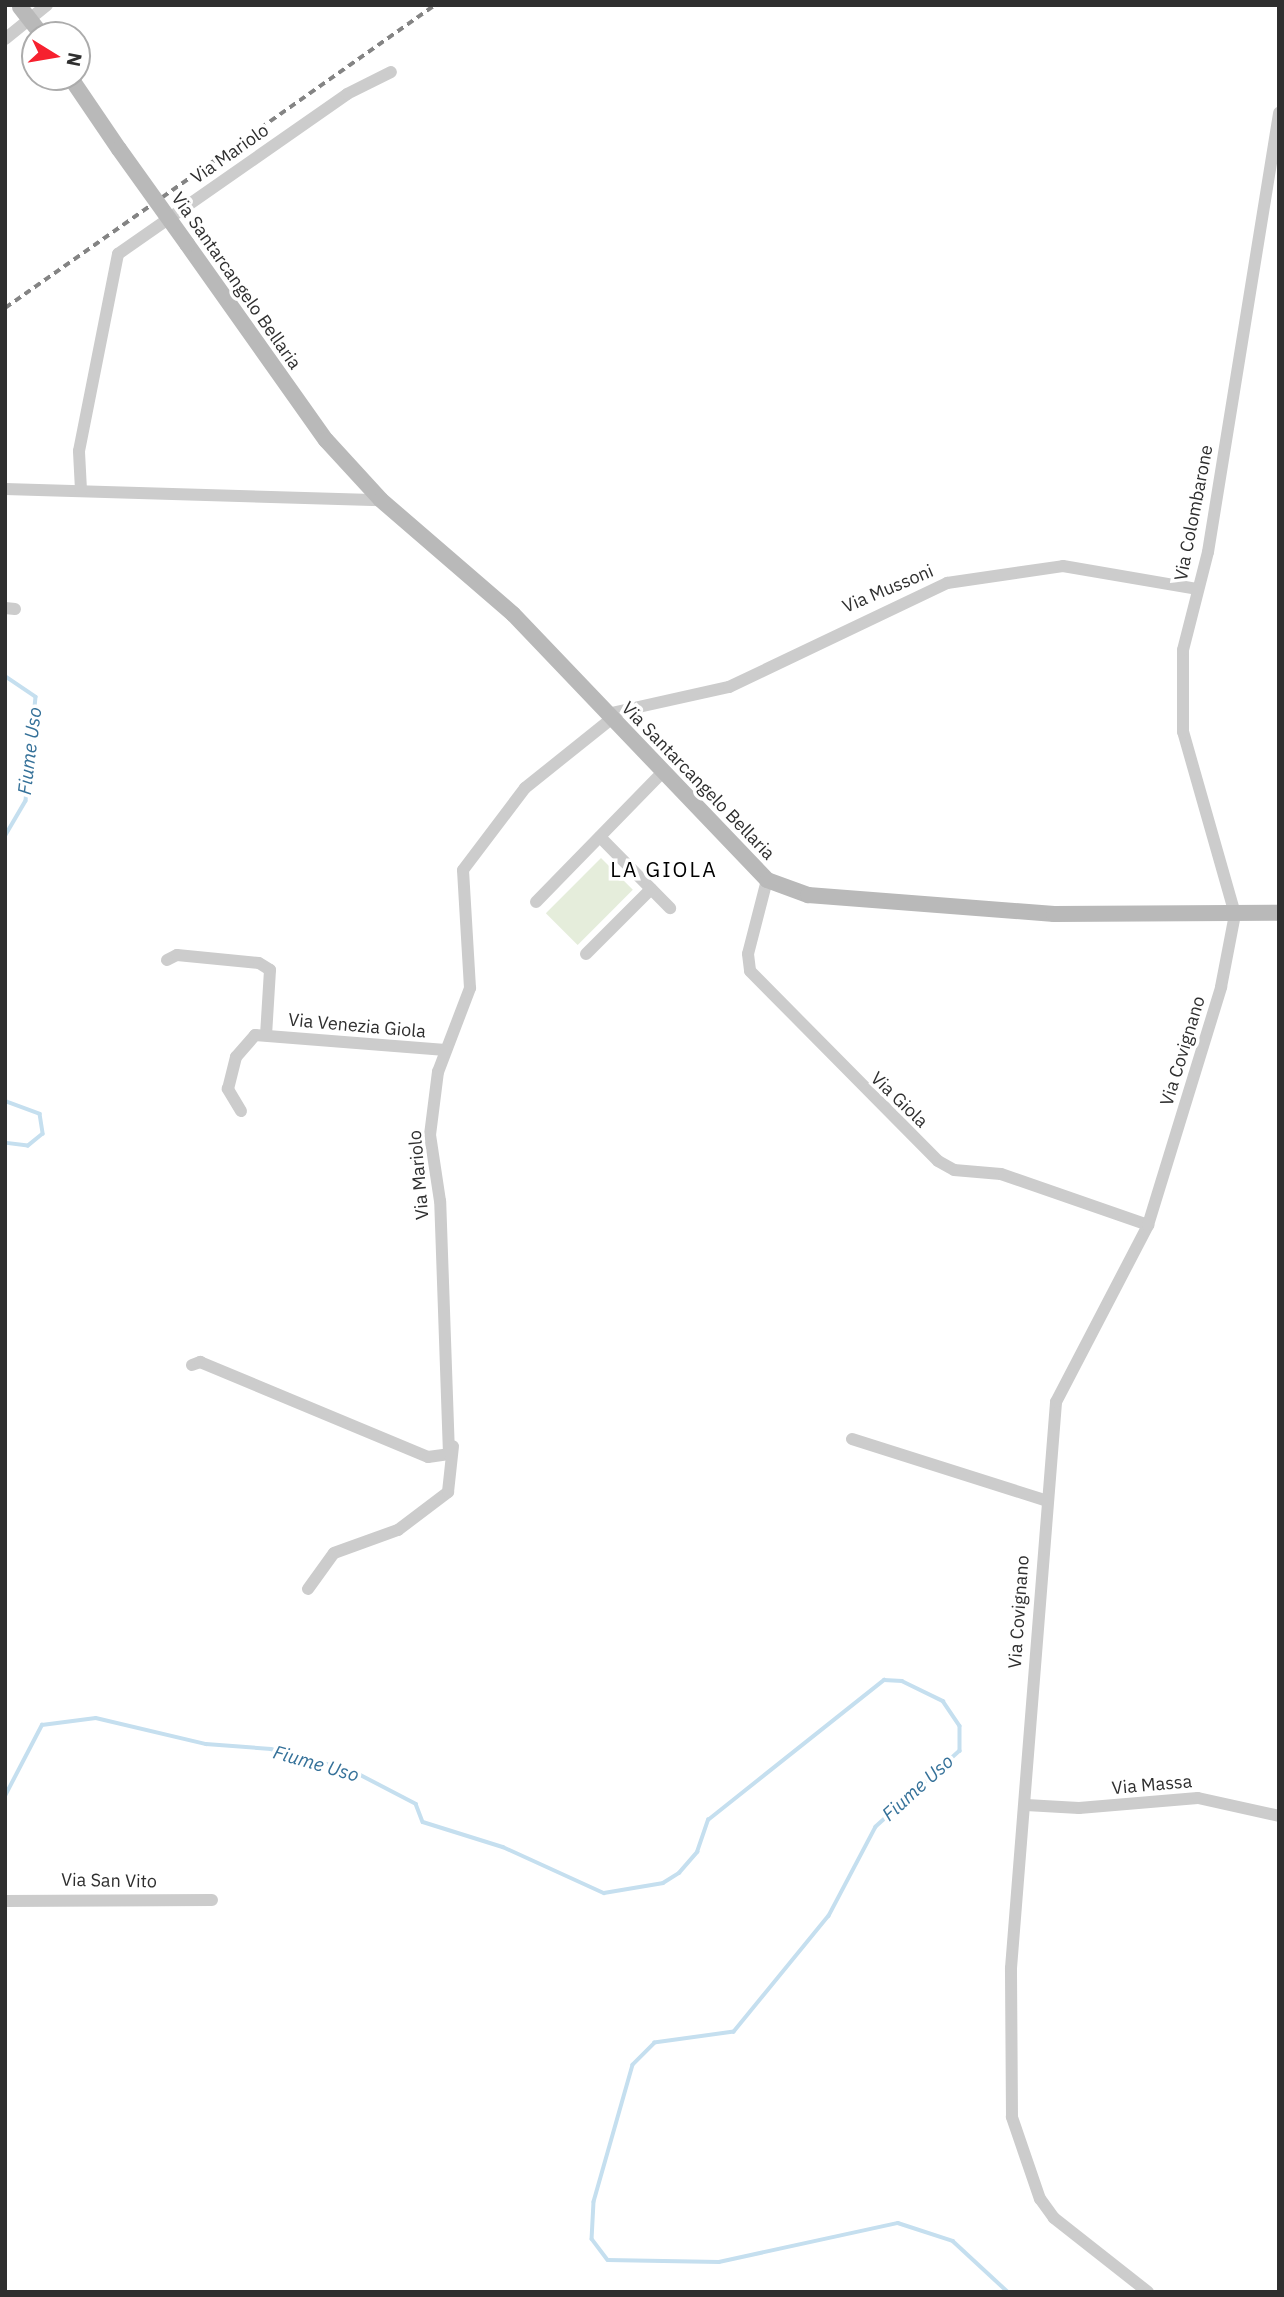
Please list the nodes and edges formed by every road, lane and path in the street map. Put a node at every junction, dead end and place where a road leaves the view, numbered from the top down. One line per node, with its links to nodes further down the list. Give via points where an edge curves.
1 (47, 5): 4 (street)
2 (20, 6): 3 (street, bridge)
3 (31, 21)
4 (5, 39)
5 (391, 72): 9 (street, Via Mariolo, via 347,94 118,254 79,451)
6 (81, 91): 10 (street, Via Santarcangelo Bellaria, bridge, via 326,440)
7 (1279, 113): 11 (street, Via Colombarone)
8 (5, 489): 9 (street)
9 (81, 490): 10 (street)
10 (381, 500): 12 (street, Via Santarcangelo Bellaria, via 513,614)
11 (1198, 589): 12 (street, Via Mussoni, via 1063,566 947,583 729,687); 20 (street, Via Colombarone, via 1183,650 1183,732)
12 (609, 716): 13 (street, Via Santarcangelo Bellaria); 24 (street, Via Mariolo, via 525,788 469,855 460,886 470,988)
13 (662, 773): 14 (street); 15 (street, Via Santarcangelo Bellaria)
14 (600, 837): 16 (street); 17 (street)
15 (768, 880): 20 (street, Via Santarcangelo Bellaria, via 808,895 1054,914); 26 (street, Via Giola, via 748,954 750,971 938,1161 954,1170 1001,1174)
16 (651, 889): 18 (street); 21 (street)
17 (536, 902)
18 (670, 908)
19 (1279, 913): 20 (street, Via Santarcangelo Bellaria)
20 (1235, 914): 26 (street, Via Covignano, via 1221,987)
21 (586, 954)
22 (167, 960): 23 (street, Via Venezia Giola, via 177,955 259,963 270,970)
23 (266, 1035): 24 (street, Via Venezia Giola); 25 (street, Via Venezia Giola, via 246,1041 236,1057 228,1089)
24 (445, 1050): 29 (street, Via Mariolo, via 430,1135 440,1201 439,1274)
25 (241, 1111)
26 (1147, 1225): 30 (street, Via Covignano, via 1056,1402)
27 (192, 1365): 29 (street, via 200,1362 428,1457 449,1454)
28 (852, 1439): 30 (street)
29 (453, 1446): 31 (street, Via Mariolo, via 448,1492 398,1530 334,1553)
30 (1044, 1500): 32 (street, Via Covignano)
31 (308, 1590)
32 (1026, 1805): 33 (street, Via Massa, via 1079,1808 1198,1798); 36 (street, Via Covignano, via 1010,1968 1012,2117 1040,2199 1054,2218)
33 (1279, 1816)
34 (212, 1900): 35 (street, Via San Vito)
35 (5, 1901)
36 (1148, 2292)

